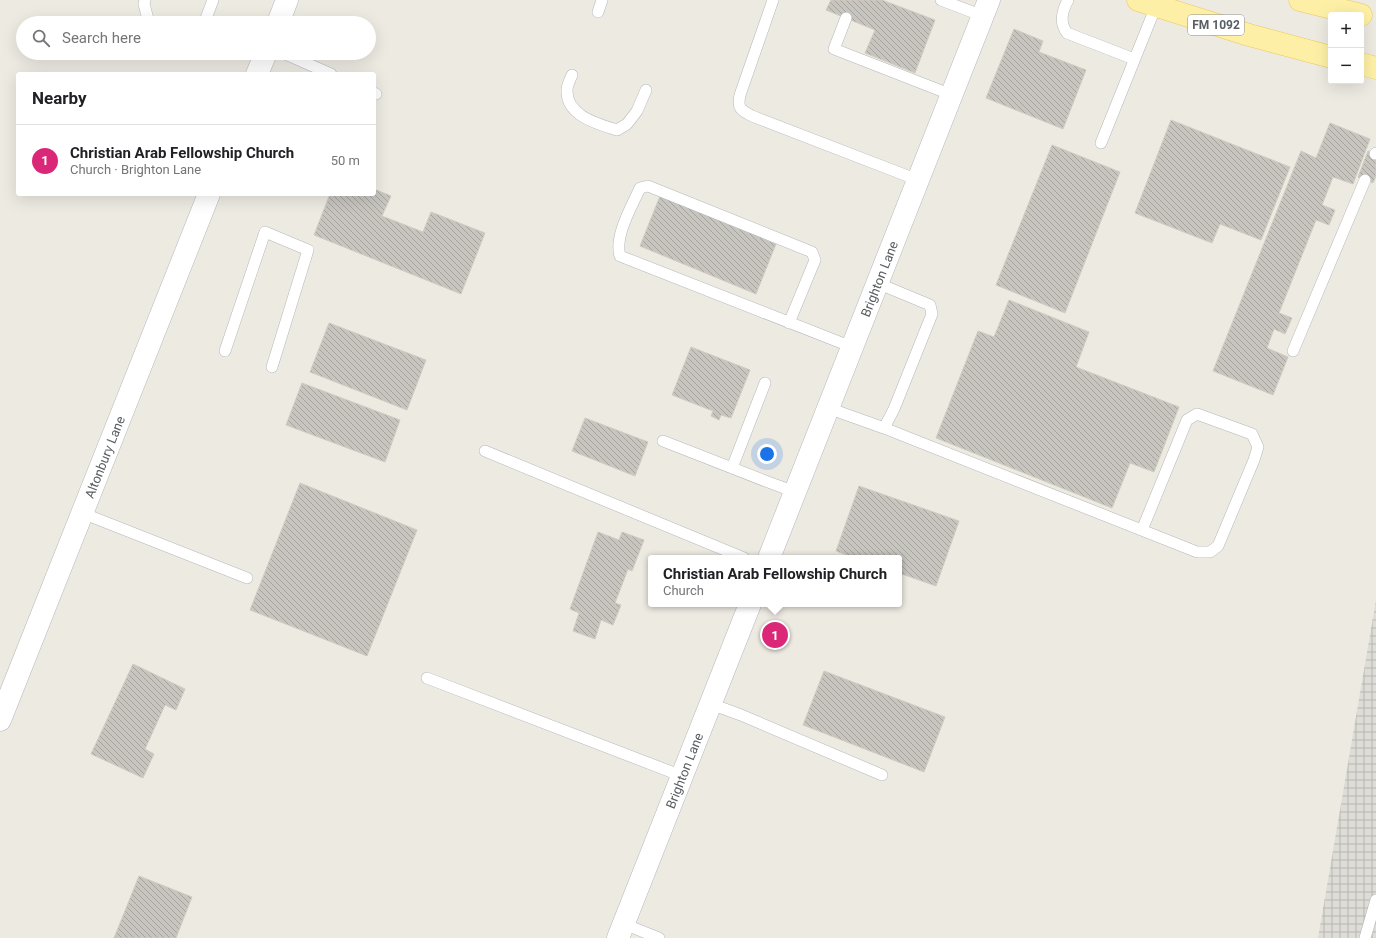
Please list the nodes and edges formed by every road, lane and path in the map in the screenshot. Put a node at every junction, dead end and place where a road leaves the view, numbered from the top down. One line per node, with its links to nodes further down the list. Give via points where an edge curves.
1 (145, 0): 13 (lane)
2 (213, 0): 14 (lane)
3 (287, 0): 15 (street)
4 (602, 0): 11 (lane)
5 (773, 0): 31 (lane, via 740,95 738,104 741,110)
6 (941, 0): 10 (lane)
7 (1068, 0): 20 (lane, via 1062,24 1067,33)
8 (1300, 0): 12 (main road)
9 (1147, 3): 19 (main road, FM 1092); 20 (lane)
10 (986, 8): 29 (street, Brighton Lane)
11 (598, 12)
12 (1349, 12)
13 (147, 16)
14 (207, 16)
15 (281, 16)
16 (1364, 16): 18 (main road)
17 (846, 18): 29 (lane, via 834,49)
18 (1376, 19)
19 (1328, 56)
20 (1134, 59): 30 (lane)
21 (263, 60): 25 (street)
22 (299, 60): 26 (lane)
23 (1364, 65): 24 (main road)
24 (1376, 68)
25 (258, 72)
26 (326, 72)
27 (572, 75): 28 (lane, via 567,90 569,104 596,123 617,130 627,124 637,111)
28 (646, 90)
29 (952, 95): 31 (street, Brighton Lane)
30 (1101, 143)
31 (918, 180): 34 (street, Brighton Lane)
32 (1365, 180): 38 (lane)
33 (208, 196): 47 (street, Altonbury Lane)
34 (877, 283): 36 (street, Brighton Lane); 42 (lane, via 930,305 932,314 894,410)
35 (789, 323): 35 (lane, via 620,256 618,249 622,229 640,188 648,186 812,252 815,260); 36 (lane)
36 (852, 348): 41 (street, Brighton Lane)
37 (225, 351): 39 (lane, via 265,232 308,250)
38 (1293, 351)
39 (272, 367)
40 (765, 383): 45 (lane)
41 (828, 408): 42 (lane); 46 (street, Brighton Lane)
42 (884, 428): 48 (lane)
43 (663, 441): 45 (lane)
44 (485, 451): 49 (lane)
45 (732, 468): 46 (lane)
46 (795, 492): 50 (street, Brighton Lane)
47 (82, 512): 51 (lane); 55 (street, Altonbury Lane)
48 (1142, 530): 48 (lane, via 1197,552 1210,552 1218,546 1258,447 1252,434 1196,414 1187,420)
49 (737, 555)
50 (769, 555)
51 (247, 578)
52 (749, 607): 54 (street, Brighton Lane)
53 (428, 678): 57 (lane)
54 (711, 704): 56 (lane); 57 (street, Brighton Lane)
55 (0, 720)
56 (882, 775)
57 (682, 776): 59 (street, Brighton Lane)
58 (1376, 900): 61 (lane)
59 (621, 931): 60 (lane)
60 (659, 938)
61 (1365, 938)

